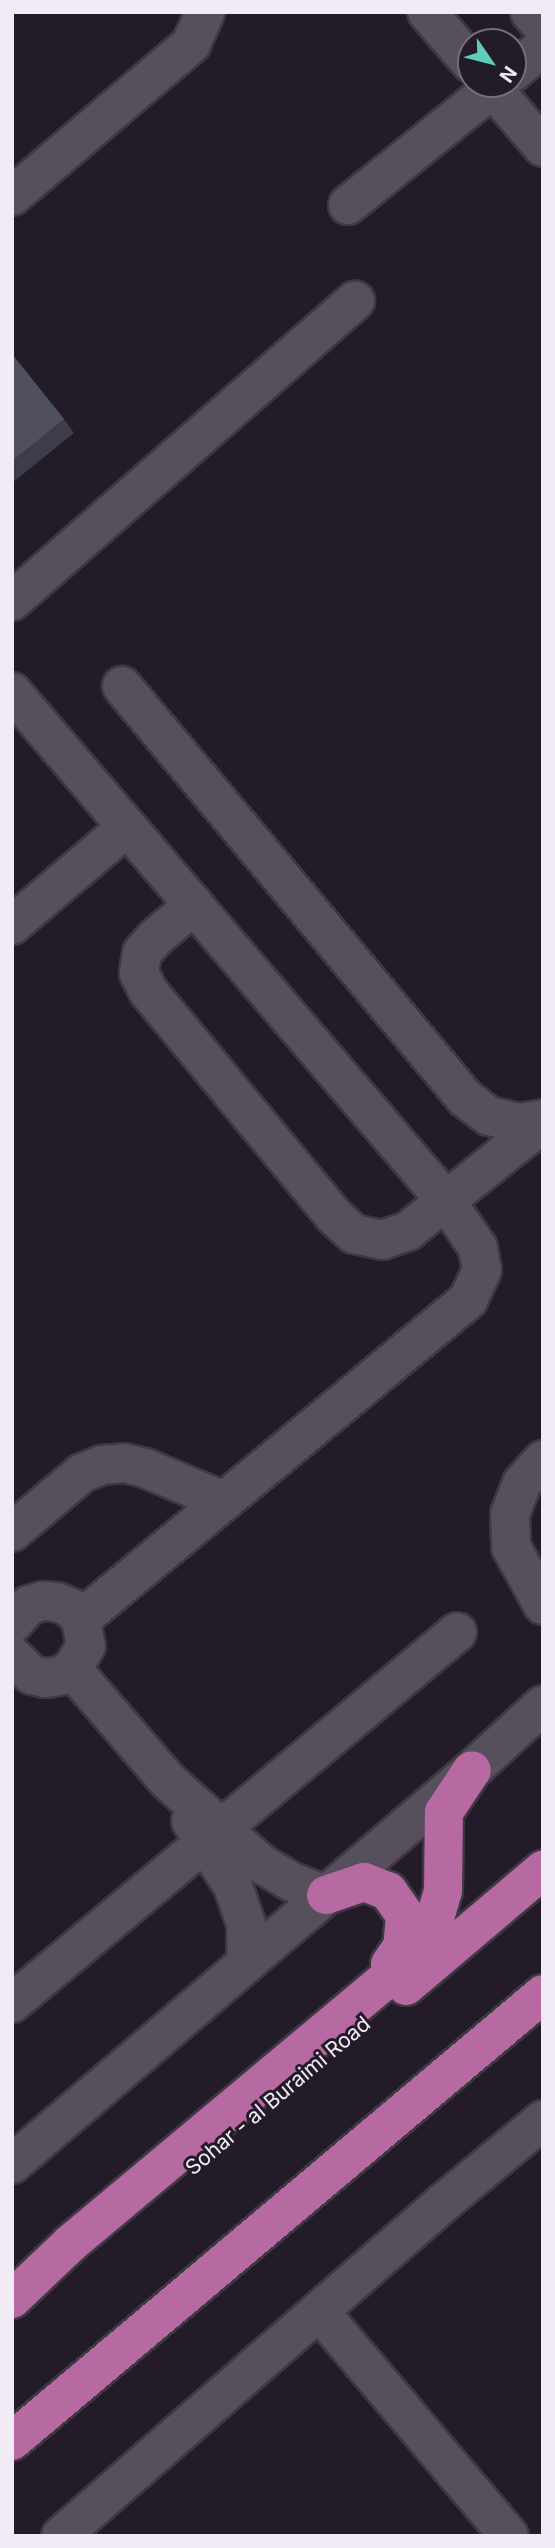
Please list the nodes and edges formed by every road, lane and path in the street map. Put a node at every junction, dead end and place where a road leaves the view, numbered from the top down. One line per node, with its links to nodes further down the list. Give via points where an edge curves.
1 (205, 12): 11 (street, via 191,44)
2 (427, 12): 5 (street)
3 (530, 12): 4 (street)
4 (543, 27)
5 (457, 42)
6 (543, 47): 7 (street)
7 (527, 57)
8 (470, 98): 12 (street)
9 (507, 98): 10 (street)
10 (543, 147)
11 (12, 196)
12 (348, 205)
13 (355, 301): 14 (street)
14 (12, 601)
15 (122, 686): 20 (street, via 465,1098 489,1116 519,1123)
16 (12, 692): 17 (street)
17 (127, 827): 18 (street); 19 (street)
18 (194, 905): 21 (street); 21 (street, via 142,953 139,973 148,991 334,1216 354,1234 382,1240 408,1231)
19 (12, 925)
20 (543, 1121): 21 (street)
21 (447, 1202): 23 (street, via 478,1248 482,1270 468,1300)
22 (543, 1460): 25 (street, via 522,1483 510,1514 511,1547)
23 (223, 1501): 24 (street, via 145,1468 102,1465 82,1473); 26 (street)
24 (12, 1532)
25 (537, 1582)
26 (80, 1619): 27 (street, via 71,1608 43,1601 29,1605); 30 (street, via 86,1646)
27 (12, 1624)
28 (457, 1632): 33 (street)
29 (15, 1666): 30 (street, via 46,1678)
30 (72, 1669): 33 (street)
31 (543, 1705): 32 (street)
32 (472, 1770): 35 (street); 38 (highway, via 444,1812 443,1891 434,1923 405,1964)
33 (213, 1836): 35 (street, via 292,1882); 36 (street, via 246,1924); 39 (street)
34 (543, 1870): 44 (highway, Sohar - al Buraimi Road)
35 (326, 1895): 36 (street); 38 (highway, via 363,1882 388,1891 405,1914 402,1947)
36 (247, 1963): 41 (street)
37 (543, 1994): 45 (highway)
38 (366, 1996): 42 (highway, via 71,2243)
39 (12, 2003)
40 (543, 2120): 43 (street)
41 (12, 2164)
42 (12, 2299)
43 (319, 2311): 46 (street); 47 (street)
44 (12, 2322)
45 (12, 2441)
46 (61, 2536)
47 (509, 2536)

